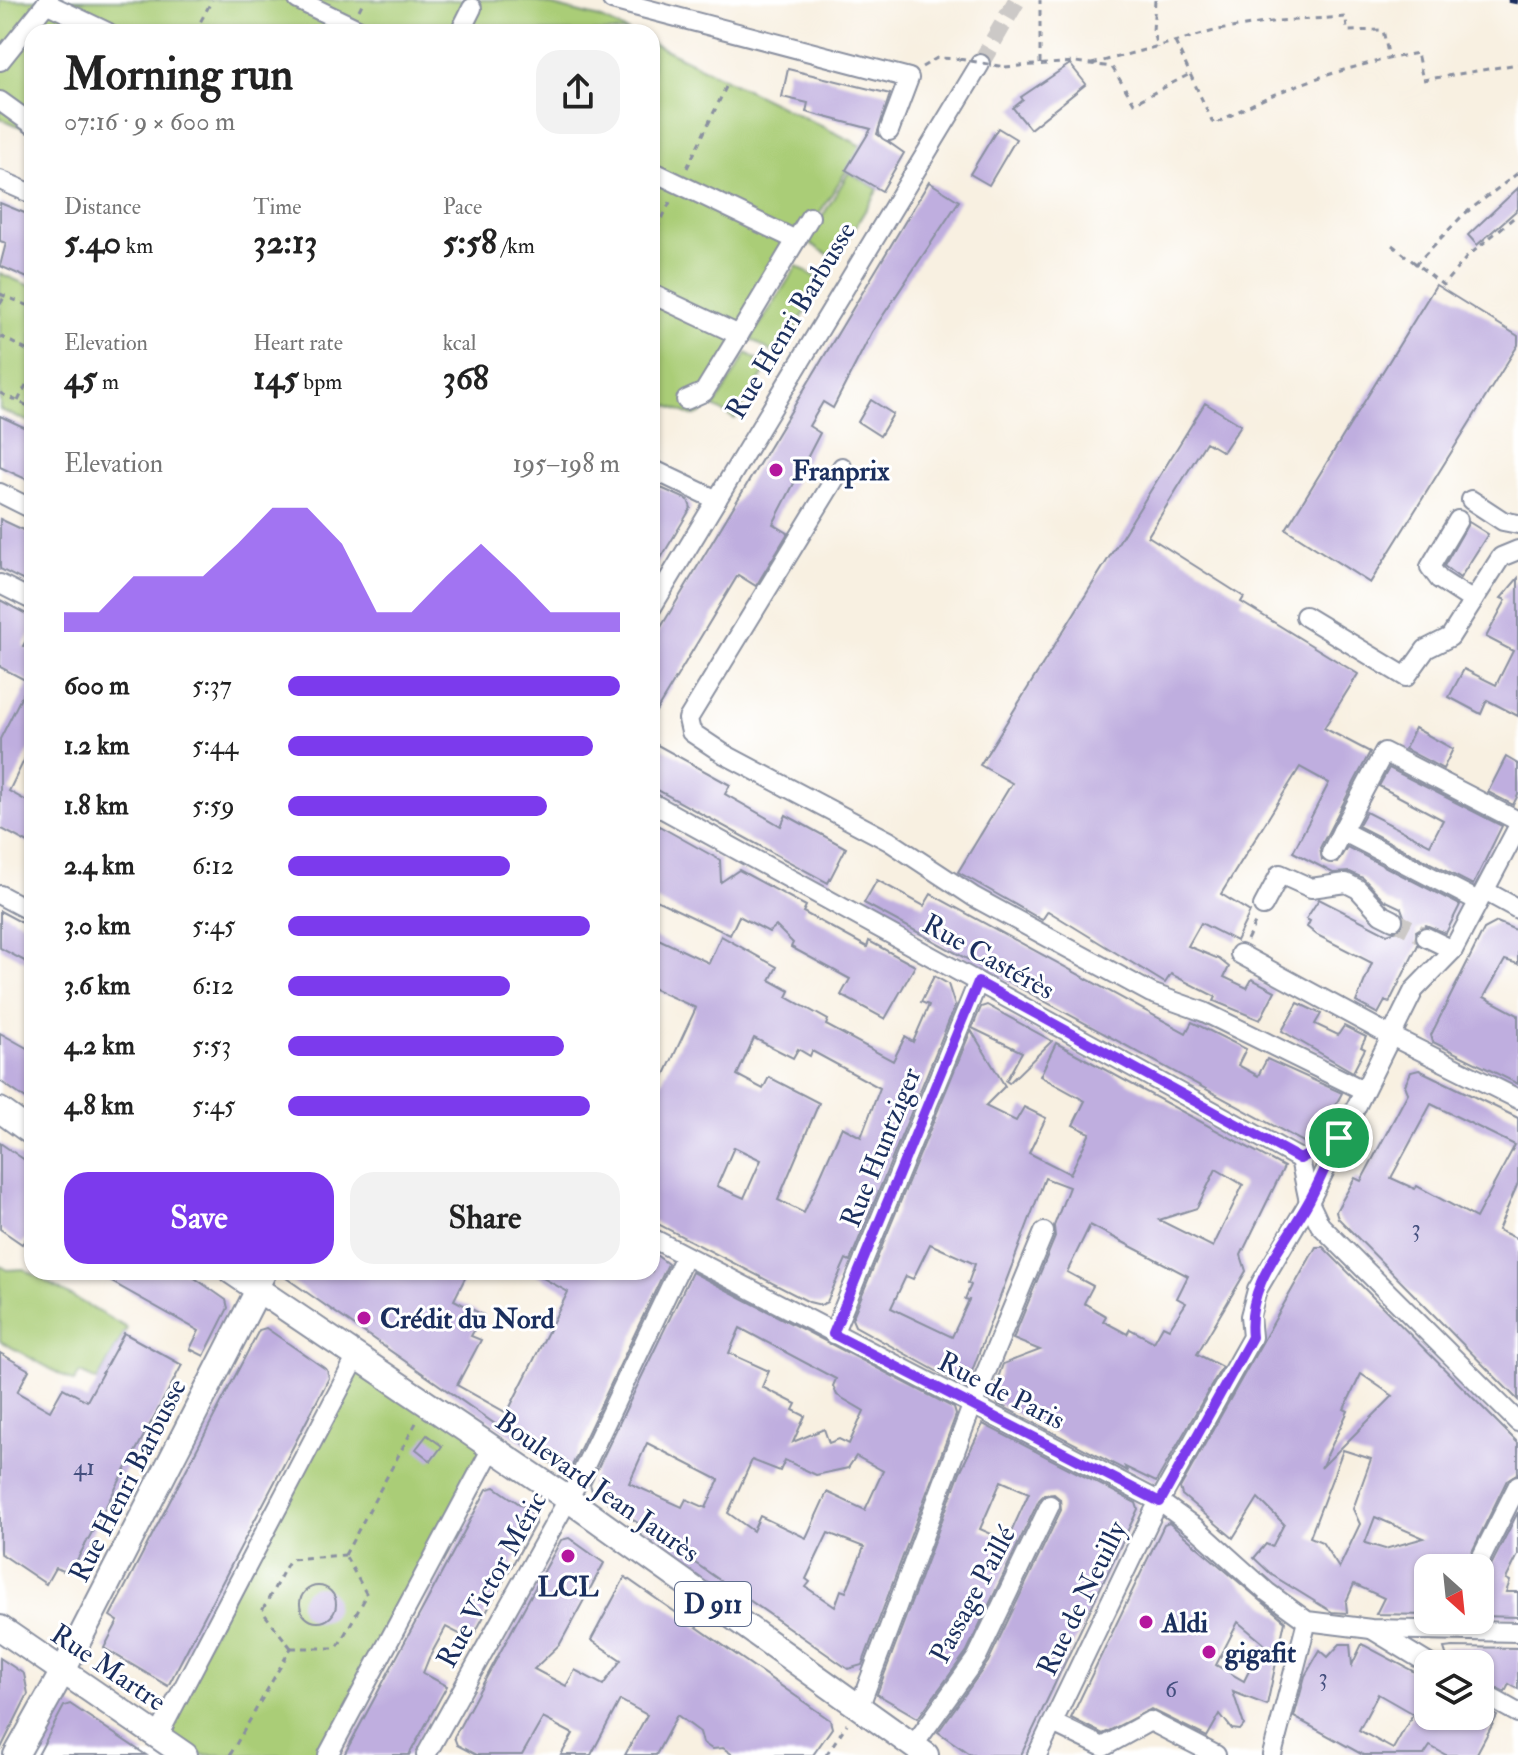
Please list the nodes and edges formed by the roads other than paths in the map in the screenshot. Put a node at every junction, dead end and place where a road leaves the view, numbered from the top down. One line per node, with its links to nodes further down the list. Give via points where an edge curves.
1 (298, 0): 7 (street)
2 (612, 0): 14 (street, via 909,78)
3 (47, 1): 5 (street); 6 (street)
4 (472, 8): 8 (street)
5 (29, 24)
6 (92, 24)
7 (348, 24)
8 (464, 24)
9 (24, 30): 10 (street)
10 (0, 61)
11 (980, 64): 26 (street, Rue Henri Barbusse)
12 (0, 101): 13 (street)
13 (24, 118)
14 (889, 131)
15 (660, 175): 19 (street)
16 (0, 180): 17 (street)
17 (24, 190)
18 (810, 217): 19 (street)
19 (796, 240): 21 (street)
20 (660, 298): 21 (street)
21 (739, 335): 22 (street, via 704,392)
22 (686, 400)
23 (842, 467): 53 (street, via 688,719 691,732 1151,993 1204,1012)
24 (660, 473): 26 (street)
25 (0, 493): 28 (street)
26 (717, 500): 33 (street, Rue Henri Barbusse)
27 (1471, 500): 30 (street, via 1503,521)
28 (24, 505)
29 (1458, 520): 35 (street, via 1430,567)
30 (1518, 524)
31 (1518, 550): 35 (street, via 1501,557)
32 (0, 584): 34 (street)
33 (660, 594)
34 (24, 596)
35 (1473, 601): 36 (street, via 1450,637 1426,649 1406,677)
36 (1305, 616)
37 (660, 807): 51 (street, Rue Castérès)
38 (1518, 821): 40 (street, via 1384,752)
39 (1518, 827): 43 (street, Rue de Neuilly)
40 (1342, 831): 41 (street); 43 (street)
41 (1331, 853)
42 (0, 895): 45 (street)
43 (1482, 896): 46 (street); 49 (street, Rue de Neuilly)
44 (1263, 906): 47 (street, via 1280,874 1311,888 1346,883)
45 (24, 908)
46 (1518, 909)
47 (1393, 920)
48 (1426, 937): 49 (street)
49 (1453, 950): 52 (street, Rue de Neuilly, via 1414,990)
50 (1240, 954): 52 (street)
51 (978, 982): 58 (street, Rue Castérès); 64 (street, Rue Huntziger)
52 (1391, 1036): 53 (street, Rue de Neuilly); 54 (street)
53 (1363, 1090): 57 (street, Rue de Neuilly)
54 (1518, 1099)
55 (0, 1110): 56 (main road)
56 (24, 1127)
57 (1339, 1138): 58 (street); 59 (street, Rue de Neuilly)
58 (1300, 1159): 59 (street)
59 (1309, 1202): 67 (street, via 1320,1225); 71 (street, Rue de Neuilly, via 1257,1290 1250,1316 1252,1337)
60 (1044, 1232): 66 (street)
61 (660, 1242): 62 (street, Rue de Paris)
62 (685, 1256): 64 (street, Rue de Paris); 70 (street, Rue Victor Méric)
63 (263, 1281): 65 (main road, Boulevard Jean Jaurès / D 911); 81 (main road, Rue Henri Barbusse)
64 (833, 1334): 66 (street, Rue de Paris)
65 (356, 1358): 68 (main road, Boulevard Jean Jaurès / D 911); 86 (street)
66 (972, 1406): 71 (street, Rue de Paris); 83 (street)
67 (1518, 1422)
68 (492, 1448): 70 (main road, Boulevard Jean Jaurès / D 911); 91 (street)
69 (1518, 1485): 73 (street)
70 (568, 1499): 83 (main road, Boulevard Jean Jaurès / D 911); 88 (street, Rue Victor Méric)
71 (1160, 1502): 74 (street, Rue de Paris); 85 (street, Rue de Neuilly)
72 (1050, 1505): 87 (street, Passage Paillé, via 977,1657)
73 (1483, 1554)
74 (1307, 1621): 77 (street); 94 (street)
75 (1414, 1627): 77 (street)
76 (0, 1628): 81 (main road, Rue Martre)
77 (1371, 1629): 80 (street)
78 (1494, 1630): 79 (street)
79 (1518, 1632)
80 (1414, 1655)
81 (63, 1671): 86 (main road, Rue Martre); 89 (main road, Rue Henri Barbusse)
82 (1494, 1700): 84 (street)
83 (859, 1708): 87 (main road, Boulevard Jean Jaurès / D 911)
84 (1518, 1713)
85 (1053, 1723): 92 (street, Rue de Neuilly); 93 (street, via 1103,1747 1150,1721)
86 (158, 1736): 90 (main road, Rue Martre)
87 (919, 1751)
88 (434, 1752)
89 (16, 1755)
90 (185, 1755)
91 (328, 1755)
92 (1037, 1755)
93 (1216, 1755)
94 (1272, 1755)

